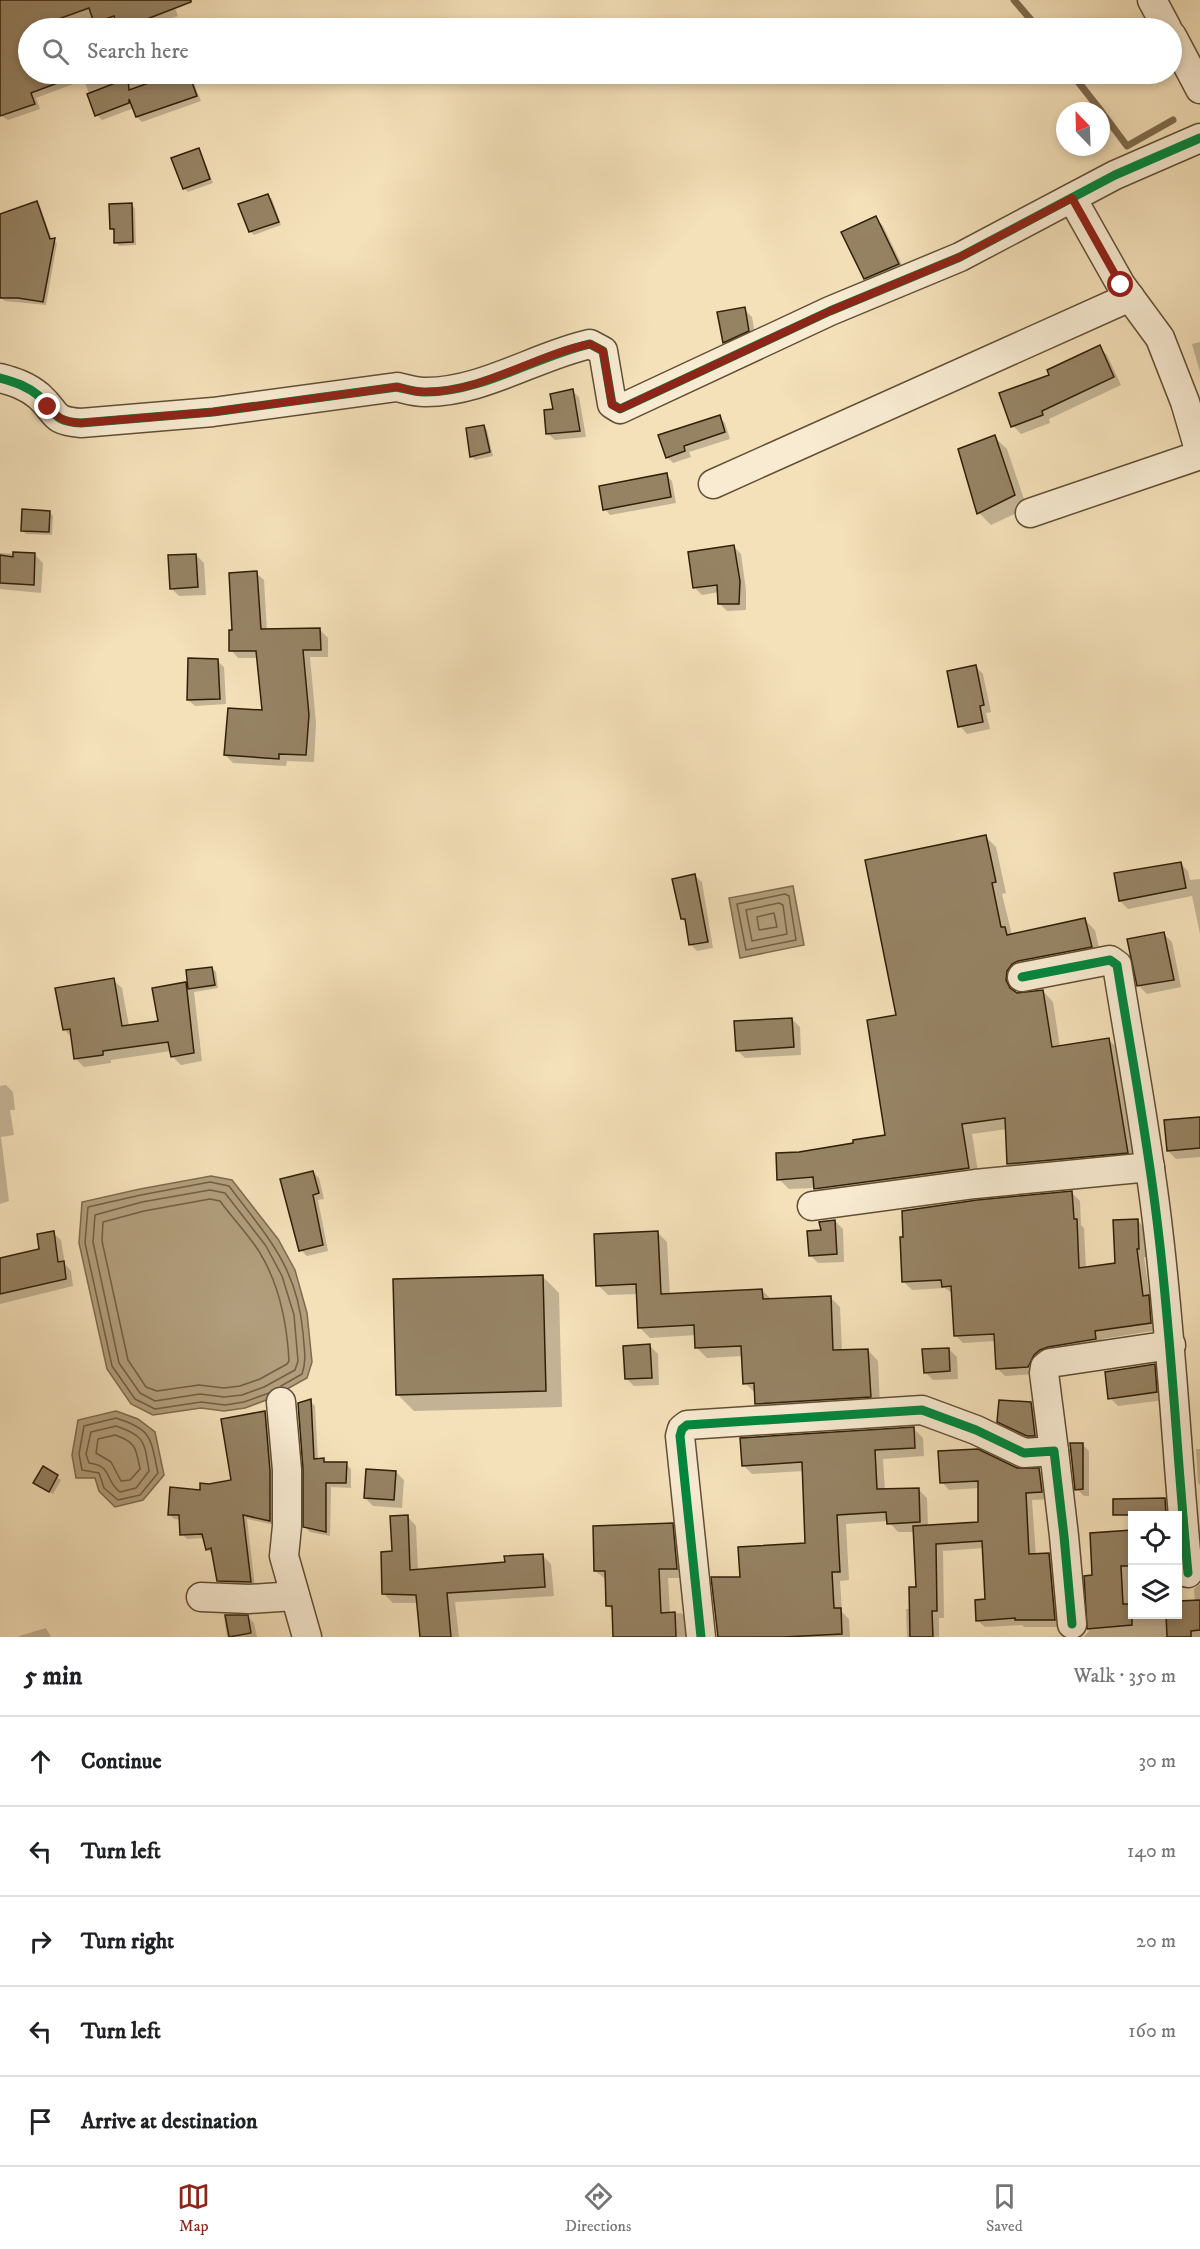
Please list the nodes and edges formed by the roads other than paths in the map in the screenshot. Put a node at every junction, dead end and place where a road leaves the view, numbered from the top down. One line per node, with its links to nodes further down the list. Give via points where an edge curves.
1 (1152, 0): 2 (street)
2 (1162, 18)
3 (1182, 55): 4 (street)
4 (1200, 89)
5 (1200, 138): 6 (street)
6 (1072, 198): 7 (street); 8 (street, via 960,257 830,311 620,409 612,405 603,351 590,344 443,391 397,387 213,412 81,423 57,418 39,396 20,383)
7 (1130, 297): 9 (street, via 1160,338); 10 (street)
8 (0, 378)
9 (1200, 454): 11 (street)
10 (713, 484)
11 (1030, 513)
12 (1022, 977): 13 (street, via 1110,960 1117,965)
13 (1150, 1167): 14 (street, via 975,1184); 15 (street)
14 (812, 1206)
15 (1171, 1345): 17 (street, via 1045,1366); 18 (street)
16 (281, 1402): 19 (street, via 287,1470 284,1556)
17 (1054, 1451): 21 (street); 23 (street, via 1024,1453 922,1410 687,1425 680,1436)
18 (1188, 1573)
19 (295, 1596): 20 (street); 22 (street)
20 (201, 1597)
21 (1072, 1624)
22 (307, 1637)
23 (701, 1637)

